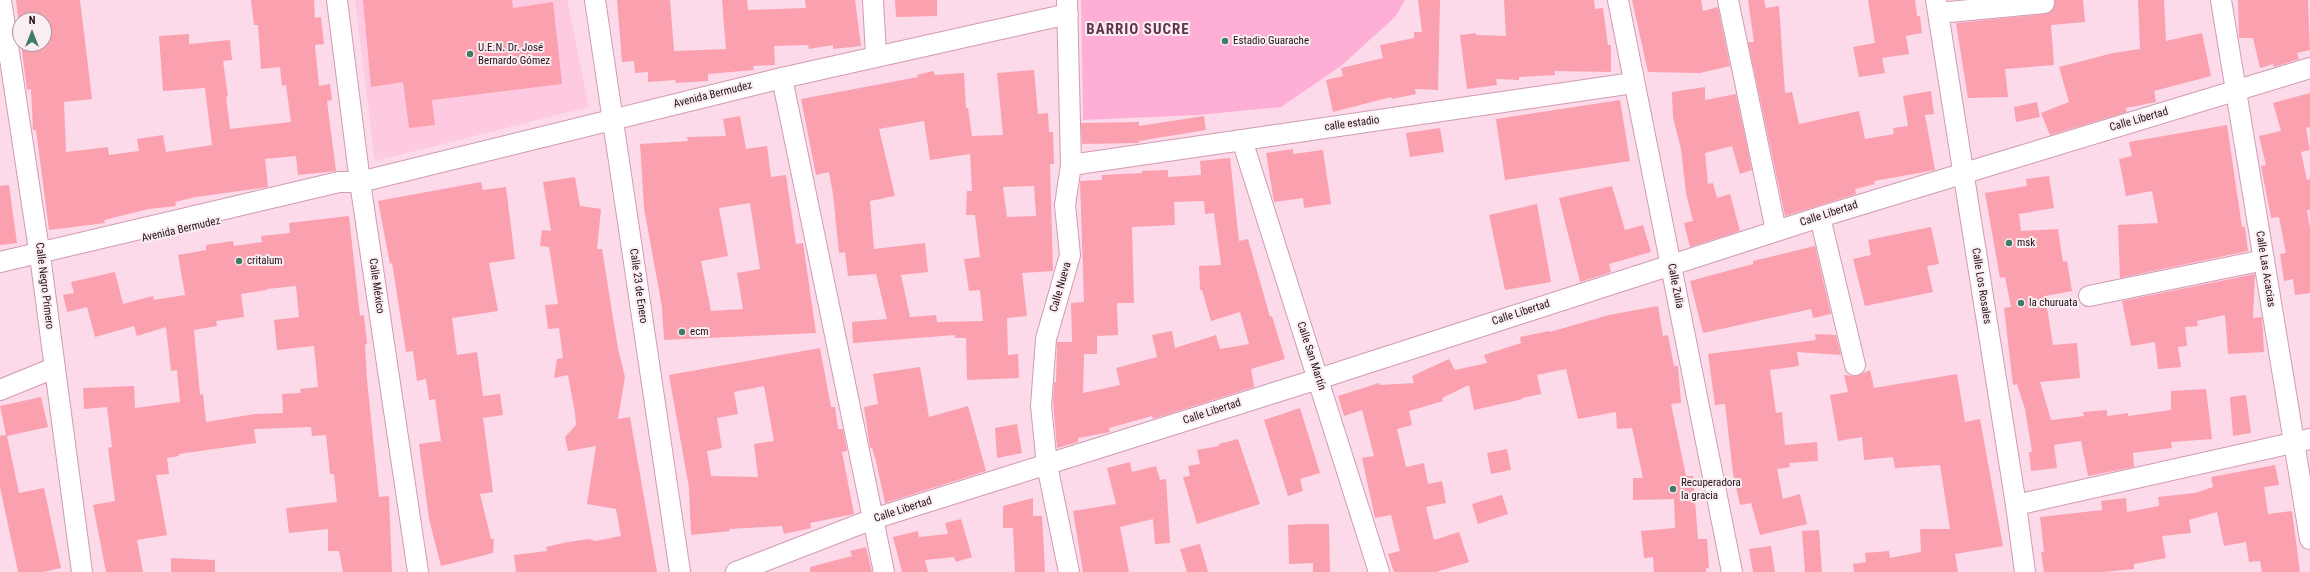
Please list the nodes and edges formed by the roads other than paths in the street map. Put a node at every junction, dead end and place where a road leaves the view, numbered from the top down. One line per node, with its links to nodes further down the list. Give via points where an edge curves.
1 (1, 0): 23 (street, Calle Negro Primero)
2 (337, 0): 20 (street, Calle México)
3 (596, 0): 16 (street, Calle 23 de Enero)
4 (873, 0): 11 (street)
5 (1618, 0): 14 (street, Calle Zulia)
6 (1728, 0): 22 (street)
7 (2221, 0): 15 (street, Calle Las Acacias)
8 (2044, 3): 10 (street)
9 (1068, 7): 11 (street, Avenida Bermudez); 18 (street, Calle Nueva)
10 (1937, 7): 19 (street, Calle Los Rosales)
11 (876, 56): 13 (street, Avenida Bermudez)
12 (2310, 68): 15 (street, Calle Libertad)
13 (782, 78): 16 (street, Avenida Bermudez); 36 (street)
14 (1633, 83): 17 (street, calle estadio); 26 (street, Calle Zulia)
15 (2236, 92): 19 (street, Calle Libertad); 24 (street, Calle Las Acacias)
16 (614, 119): 20 (street, Avenida Bermudez); 40 (street, Calle 23 de Enero)
17 (1242, 140): 18 (street, calle estadio); 31 (street, Calle San Martín)
18 (1071, 165): 34 (street, Calle Nueva, via 1065,205 1070,255 1046,339 1041,406)
19 (1963, 172): 21 (street, Calle Libertad); 35 (street, Calle Los Rosales)
20 (360, 182): 23 (street, Avenida Bermudez, via 343,192); 39 (street, Calle México)
21 (1820, 217): 22 (street, Calle Libertad); 29 (street)
22 (1776, 231): 26 (street, Calle Libertad)
23 (40, 257): 25 (street, Avenida Bermudez); 27 (street, Avenida Bermudez); 30 (street, Calle Negro Primero)
24 (2264, 260): 28 (street); 33 (street, Calle Las Acacias)
25 (0, 262)
26 (1671, 265): 31 (street, Calle Libertad); 45 (street, Calle Zulia)
27 (0, 273)
28 (2089, 296)
29 (1855, 365)
30 (54, 368): 32 (street); 38 (street, Calle Negro Primero)
31 (1318, 379): 34 (street, Calle Libertad); 44 (street, Calle San Martín)
32 (0, 390)
33 (2302, 441): 35 (street); 37 (street, Calle Las Acacias)
34 (1047, 464): 36 (street, Calle Libertad); 43 (street, Calle Nueva)
35 (2016, 505): 46 (street, Calle Los Rosales)
36 (873, 519): 41 (street, Calle Libertad); 42 (street)
37 (2310, 539)
38 (82, 572)
39 (418, 572)
40 (680, 572)
41 (736, 572)
42 (884, 572)
43 (1069, 572)
44 (1378, 572)
45 (1732, 572)
46 (2025, 572)

